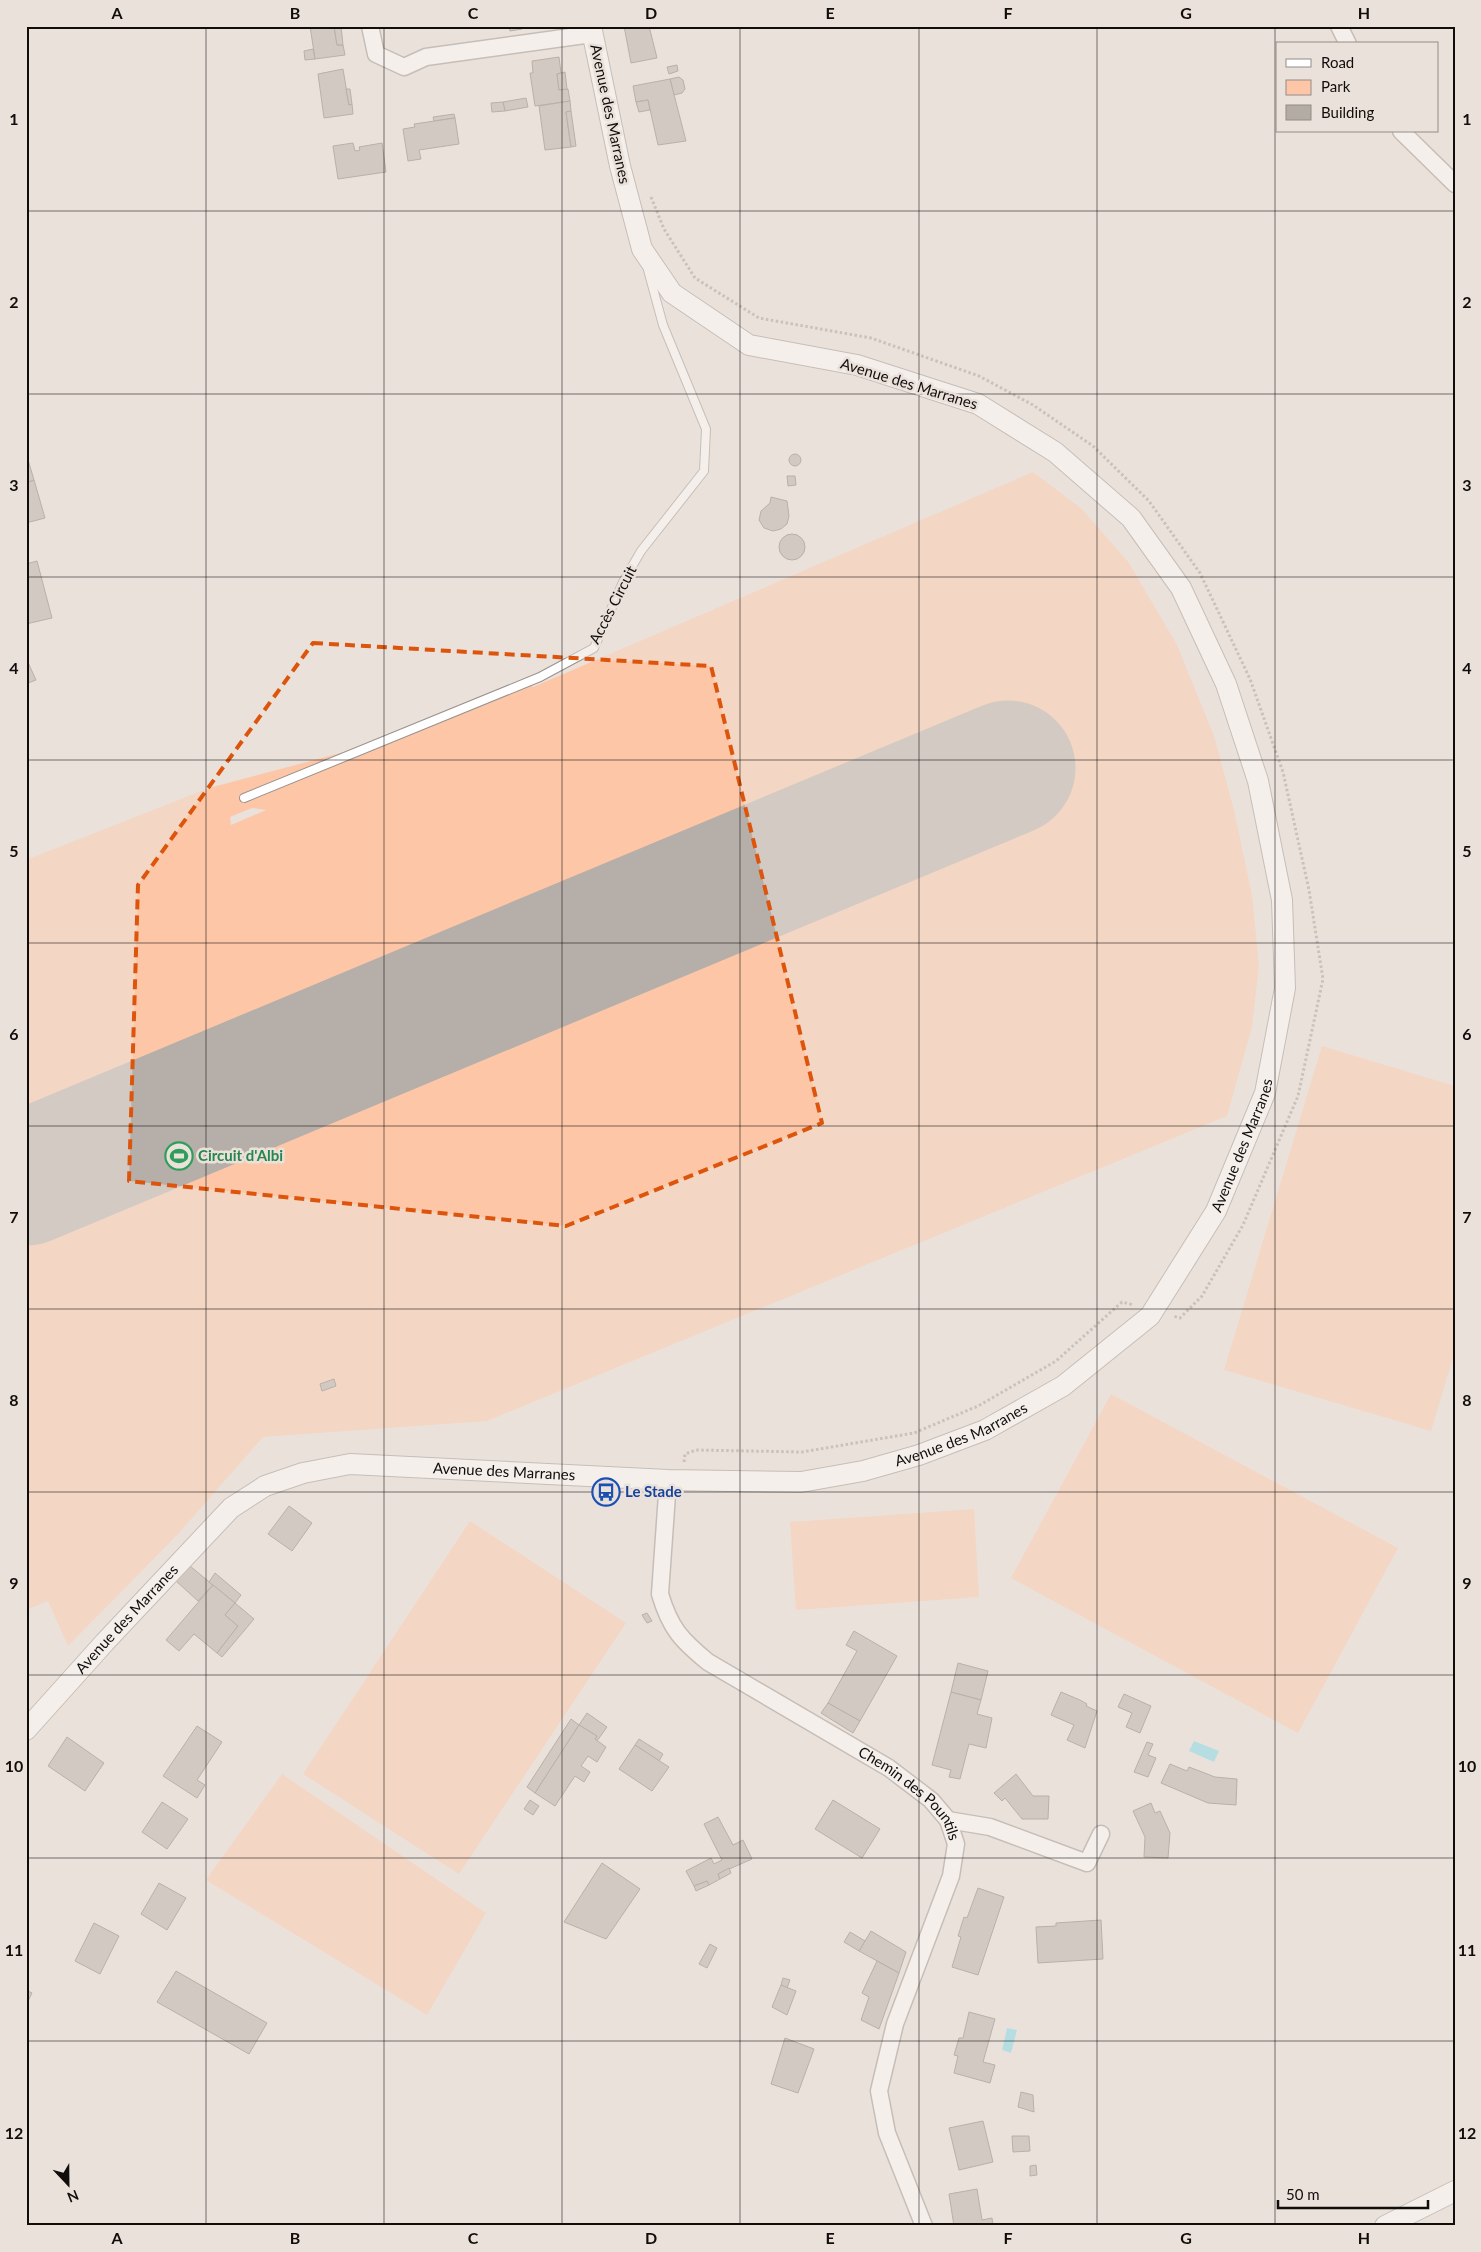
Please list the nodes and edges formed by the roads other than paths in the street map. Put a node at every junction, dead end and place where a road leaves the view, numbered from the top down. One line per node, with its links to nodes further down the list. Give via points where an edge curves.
1 (370, 26): 3 (street, via 376,54 404,67 426,57)
2 (1339, 26): 4 (street)
3 (592, 30): 7 (street, Avenue des Marranes, via 620,166)
4 (1347, 42)
5 (1402, 132): 6 (street)
6 (1455, 184)
7 (642, 249): 8 (lane, Accès Circuit, via 663,325 706,429 704,472 641,551 623,582 594,648 540,677); 9 (street, Avenue des Marranes, via 672,293 749,345 857,365 978,404 1055,452 1131,518 1181,588 1226,684 1258,781 1282,900 1285,988 1265,1093 1216,1211 1150,1316 1064,1386 985,1430 863,1471 800,1482)
8 (244, 798)
9 (675, 1480): 10 (street, Avenue des Marranes, via 350,1464 303,1473 265,1486 231,1508); 11 (street, Chemin des Pountils, via 665,1611 682,1641 708,1662 889,1768 932,1800)
10 (26, 1730)
11 (948, 1820): 12 (street, via 990,1827 1087,1863); 14 (street, Chemin des Pountils, via 956,1844 951,1876 895,2024 879,2092 887,2133)
12 (1101, 1834)
13 (1455, 2190): 15 (street)
14 (924, 2226)
15 (1385, 2226)

